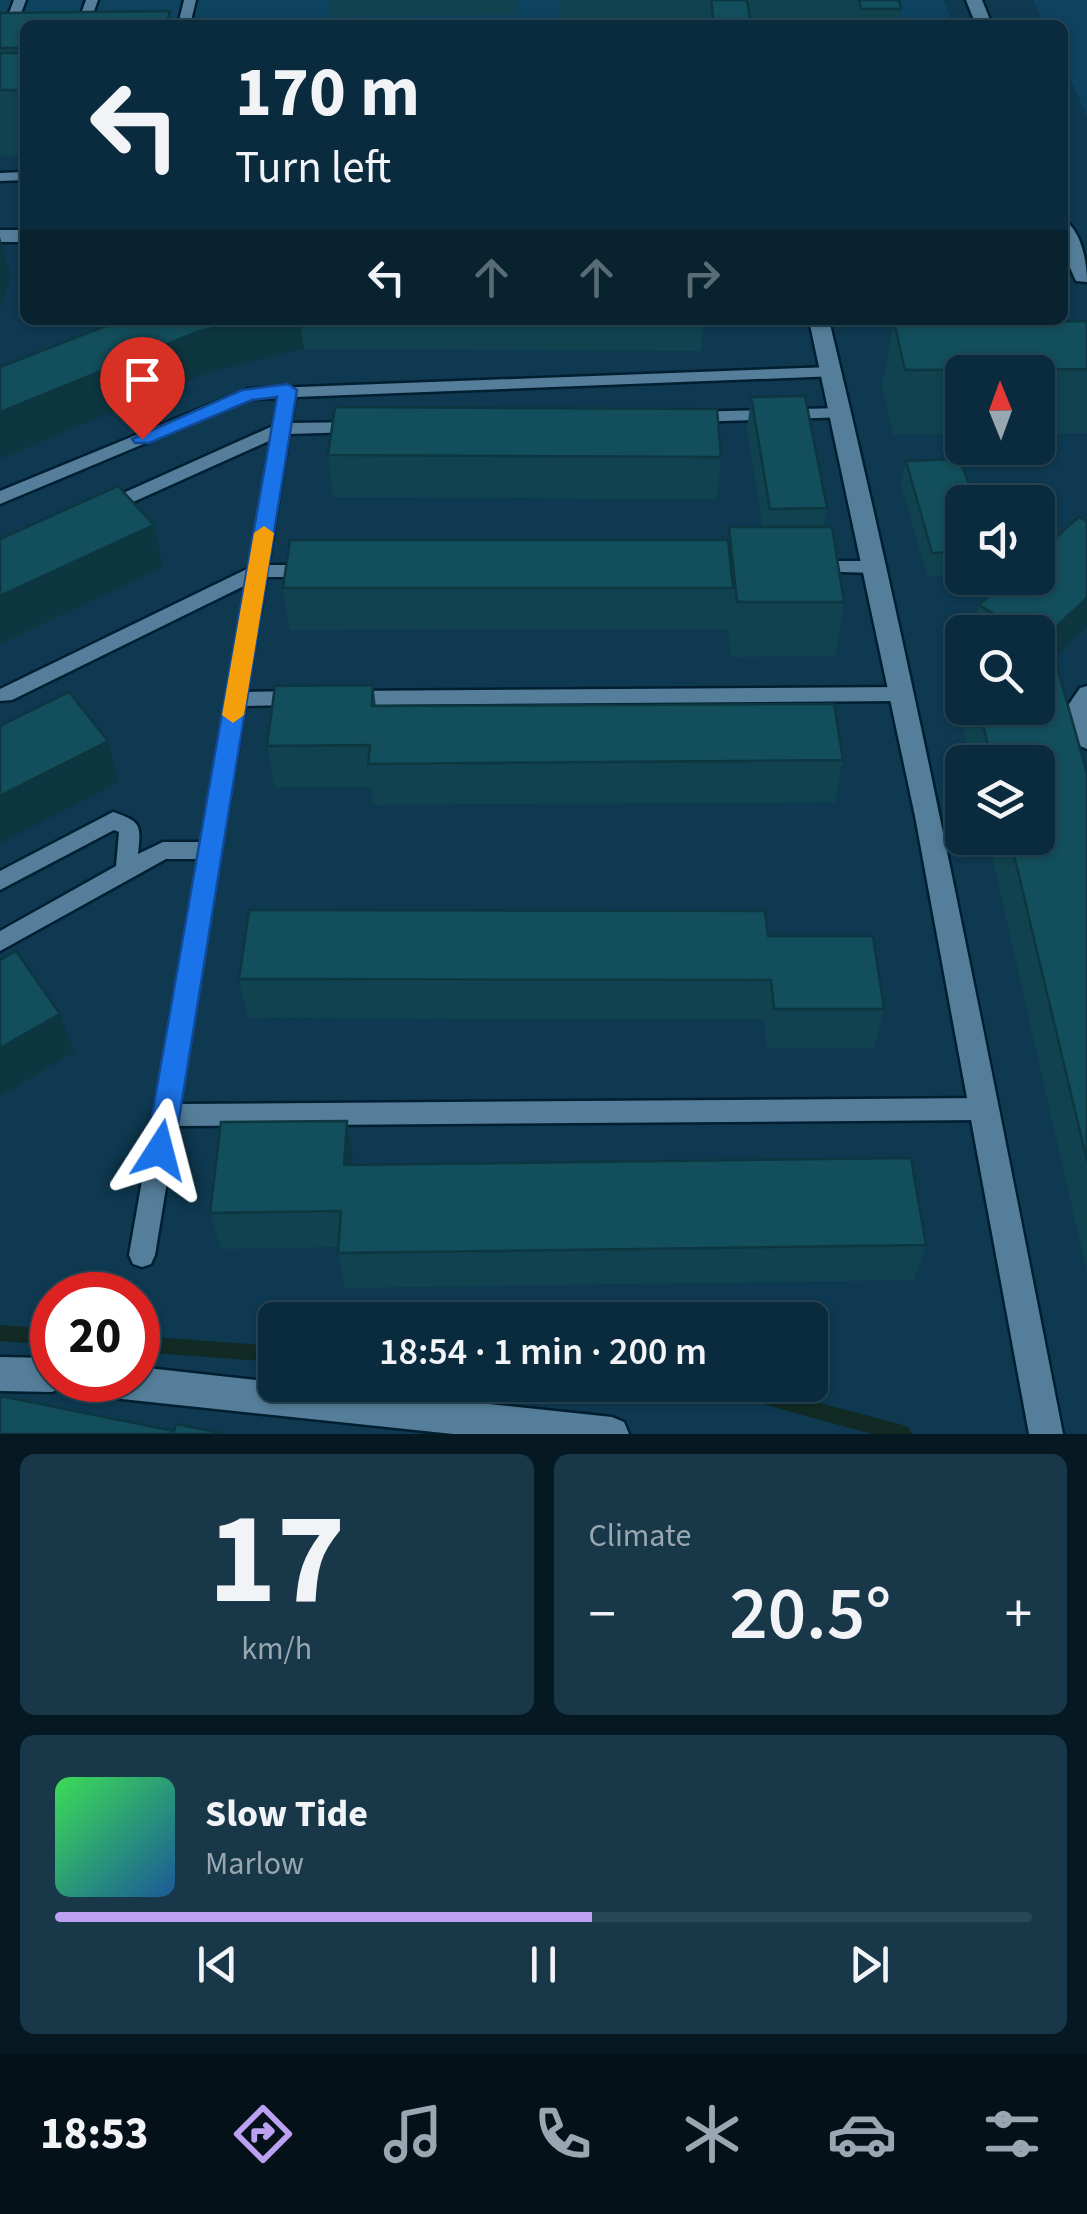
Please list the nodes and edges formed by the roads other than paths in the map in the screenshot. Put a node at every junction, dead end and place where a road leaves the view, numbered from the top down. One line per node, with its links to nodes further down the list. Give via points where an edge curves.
1 (20, 0): 2 (lane, via 12,21)
2 (20, 26)
3 (1068, 246): 4 (street)
4 (1077, 277)
5 (820, 325): 6 (street)
6 (832, 372): 7 (lane); 8 (street)
7 (288, 390): 11 (lane); 12 (lane, via 248,394)
8 (841, 413): 9 (lane); 14 (street)
9 (661, 418)
10 (381, 426): 11 (lane)
11 (282, 429): 13 (lane); 17 (lane)
12 (0, 498)
13 (88, 516)
14 (876, 567): 15 (lane); 19 (street)
15 (796, 568)
16 (337, 570): 17 (lane)
17 (258, 571): 20 (lane); 21 (lane)
18 (1087, 693): 22 (lane, via 1077,707)
19 (902, 694): 21 (lane); 27 (street)
20 (6, 695)
21 (236, 698): 23 (lane)
22 (1087, 741)
23 (210, 851): 24 (lane, via 163,850); 28 (lane)
24 (126, 870): 25 (lane, via 130,828 113,820); 26 (lane)
25 (0, 881)
26 (0, 942)
27 (984, 1109): 28 (lane); 33 (street)
28 (166, 1115): 29 (lane)
29 (142, 1255)
30 (0, 1374): 31 (street)
31 (30, 1375)
32 (160, 1386): 34 (street)
33 (1044, 1424)
34 (612, 1434)

